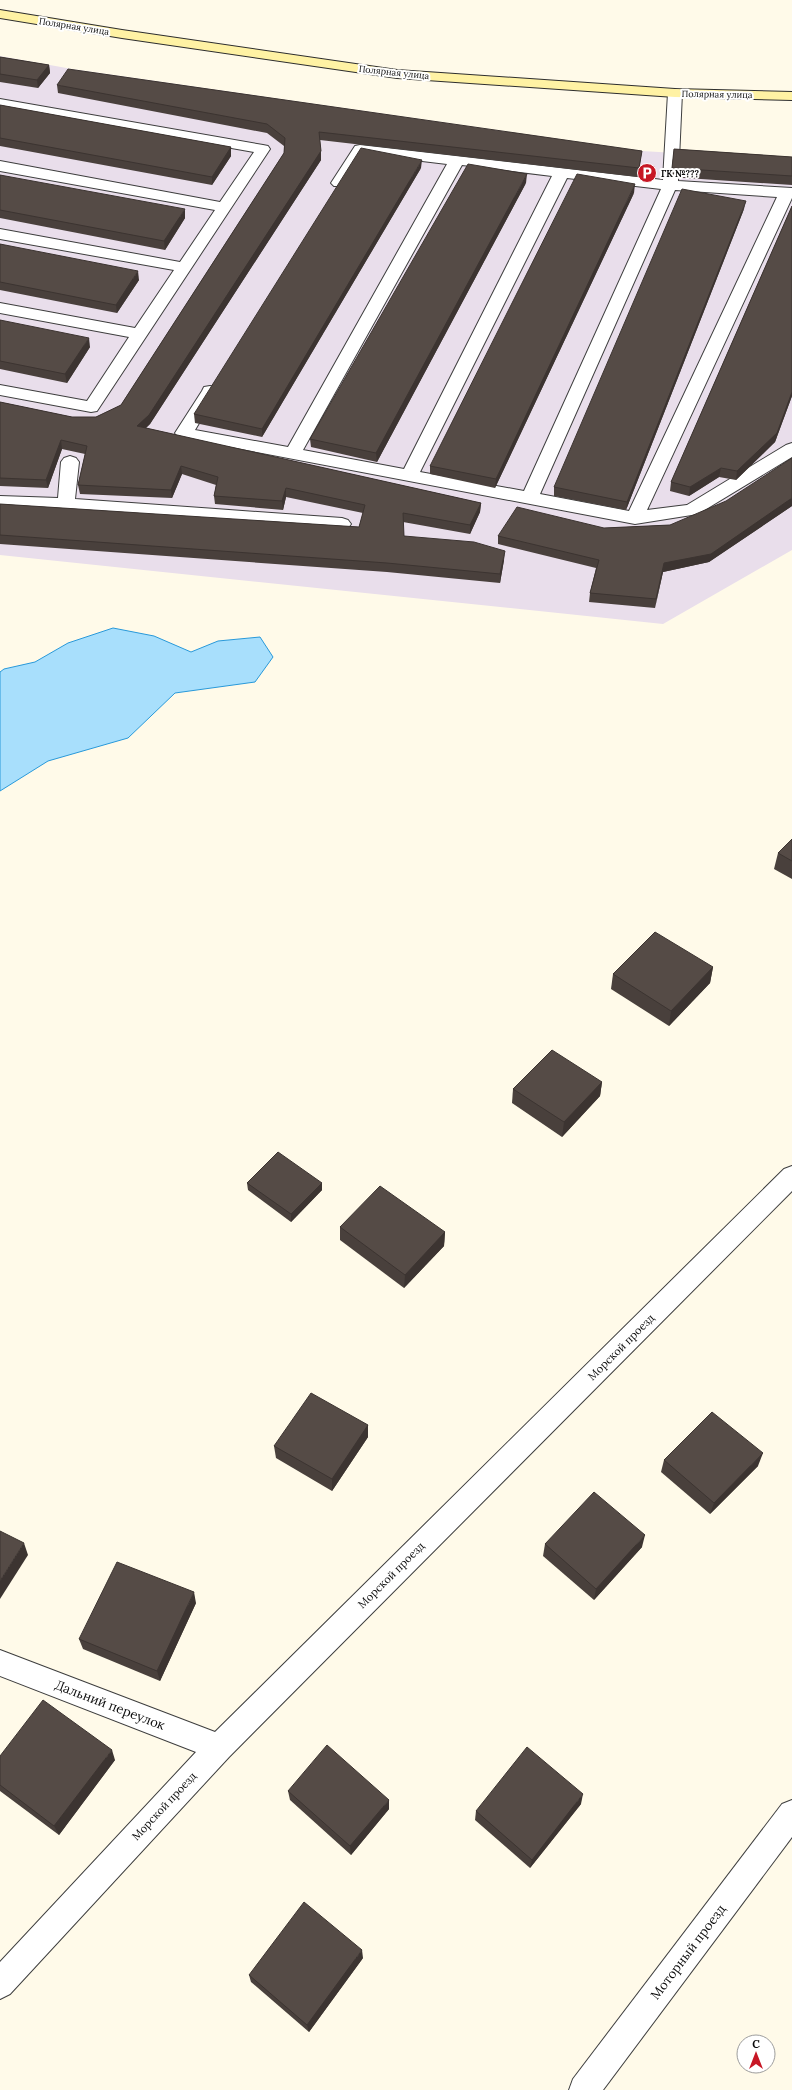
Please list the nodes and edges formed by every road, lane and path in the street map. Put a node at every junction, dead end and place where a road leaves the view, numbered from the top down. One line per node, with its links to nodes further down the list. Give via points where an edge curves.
1 (0, 14): 2 (main road, Полярная улица, via 397,74)
2 (675, 93): 3 (main road, Полярная улица); 8 (street)
3 (792, 96)
4 (0, 103): 11 (street, via 263,149)
5 (457, 160): 7 (street); 10 (street, via 360,149); 19 (street)
6 (0, 166): 11 (street)
7 (562, 172): 8 (street); 21 (street)
8 (670, 185): 9 (street); 22 (street)
9 (789, 193): 25 (street)
10 (331, 196)
11 (224, 207): 13 (street)
12 (0, 234): 13 (street)
13 (184, 267): 15 (street)
14 (0, 308): 15 (street)
15 (139, 334): 17 (street, via 91,408)
16 (218, 379): 19 (street, via 184,433)
17 (0, 390)
18 (792, 449): 25 (street, via 692,510)
19 (293, 453): 21 (street)
20 (70, 462): 24 (street)
21 (410, 475): 22 (street)
22 (530, 498): 25 (street)
23 (0, 502): 24 (street)
24 (66, 504): 26 (street)
25 (636, 518)
26 (342, 524)
27 (792, 1176): 29 (street, Морской проезд)
28 (0, 1663): 29 (street, Дальний переулок)
29 (219, 1747): 31 (street, Морской проезд)
30 (792, 1814): 32 (street, Моторный проезд)
31 (0, 1984)
32 (584, 2090)

